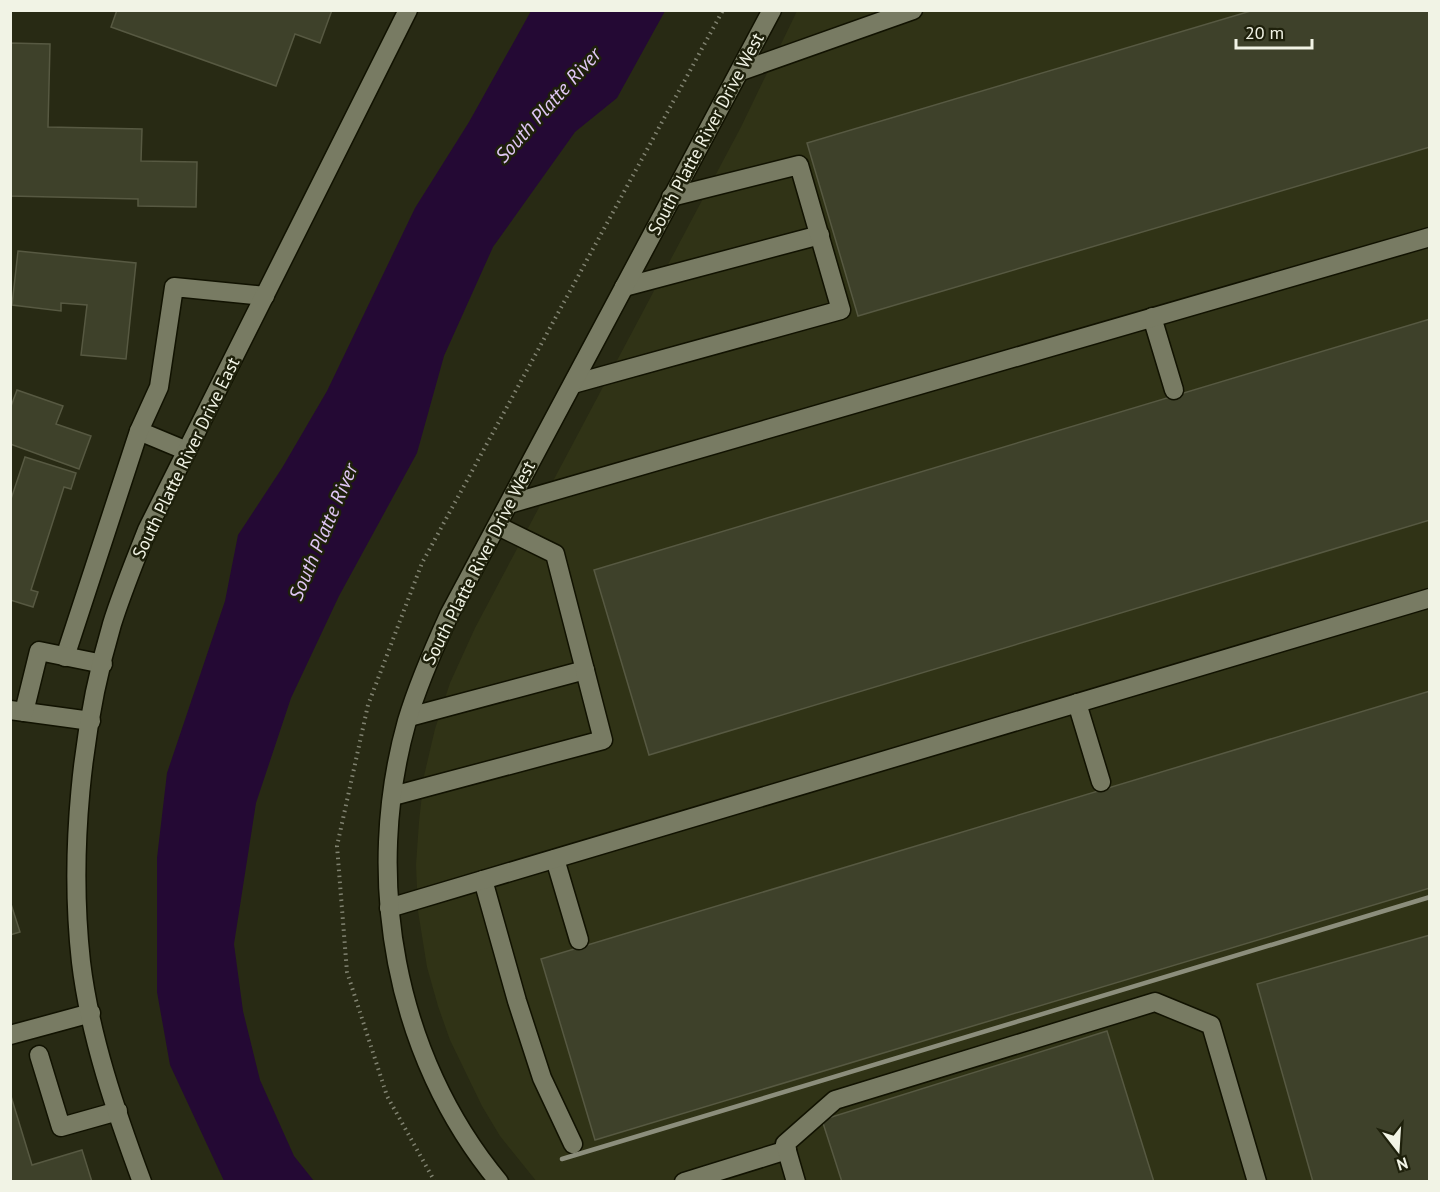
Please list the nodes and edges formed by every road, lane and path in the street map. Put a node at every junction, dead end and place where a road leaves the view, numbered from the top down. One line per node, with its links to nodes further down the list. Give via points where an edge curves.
1 (408, 10): 9 (street, South Platte River Drive East)
2 (772, 10): 4 (street, South Platte River Drive West)
3 (913, 10): 4 (street)
4 (741, 71): 5 (street, South Platte River Drive West)
5 (671, 197): 6 (street, via 799,165); 8 (street, South Platte River Drive West)
6 (820, 235): 8 (street); 11 (street, via 841,310)
7 (1430, 237): 10 (street)
8 (624, 287): 11 (street, South Platte River Drive West)
9 (266, 296): 13 (street, via 174,287 159,387); 14 (street, South Platte River Drive East)
10 (1152, 317): 12 (street); 15 (street)
11 (573, 384): 15 (street, South Platte River Drive West)
12 (1174, 390)
13 (139, 431): 14 (street); 18 (street)
14 (187, 451): 19 (street, South Platte River Drive East, via 147,530 120,599)
15 (509, 504): 16 (street, South Platte River Drive West)
16 (498, 526): 20 (street, via 555,554); 23 (street, South Platte River Drive West, via 449,615 423,672)
17 (1430, 598): 21 (street)
18 (65, 657): 19 (street); 22 (street, via 39,651)
19 (103, 664): 24 (street, South Platte River Drive East)
20 (585, 670): 23 (street); 26 (street, via 603,740)
21 (1077, 703): 25 (street); 27 (street)
22 (17, 711): 24 (street)
23 (409, 717): 26 (street, South Platte River Drive West)
24 (91, 721): 31 (street, South Platte River Drive East, via 82,784 77,873 81,963)
25 (1101, 782)
26 (393, 796): 29 (street, South Platte River Drive West, via 387,865)
27 (555, 859): 28 (street); 30 (street)
28 (483, 880): 29 (street); 35 (street, via 542,1078)
29 (389, 908): 38 (street, South Platte River Drive West, via 398,973 423,1051 456,1121)
30 (579, 940)
31 (91, 1013): 32 (street); 34 (street, South Platte River Drive East)
32 (10, 1035)
33 (39, 1055): 34 (street, via 61,1127)
34 (118, 1111): 37 (street, South Platte River Drive East)
35 (573, 1144)
36 (787, 1150): 39 (street); 40 (street); 41 (street, via 785,1144 835,1100 1155,1002 1211,1024)
37 (142, 1182)
38 (499, 1182)
39 (684, 1182)
40 (796, 1182)
41 (1257, 1182)

